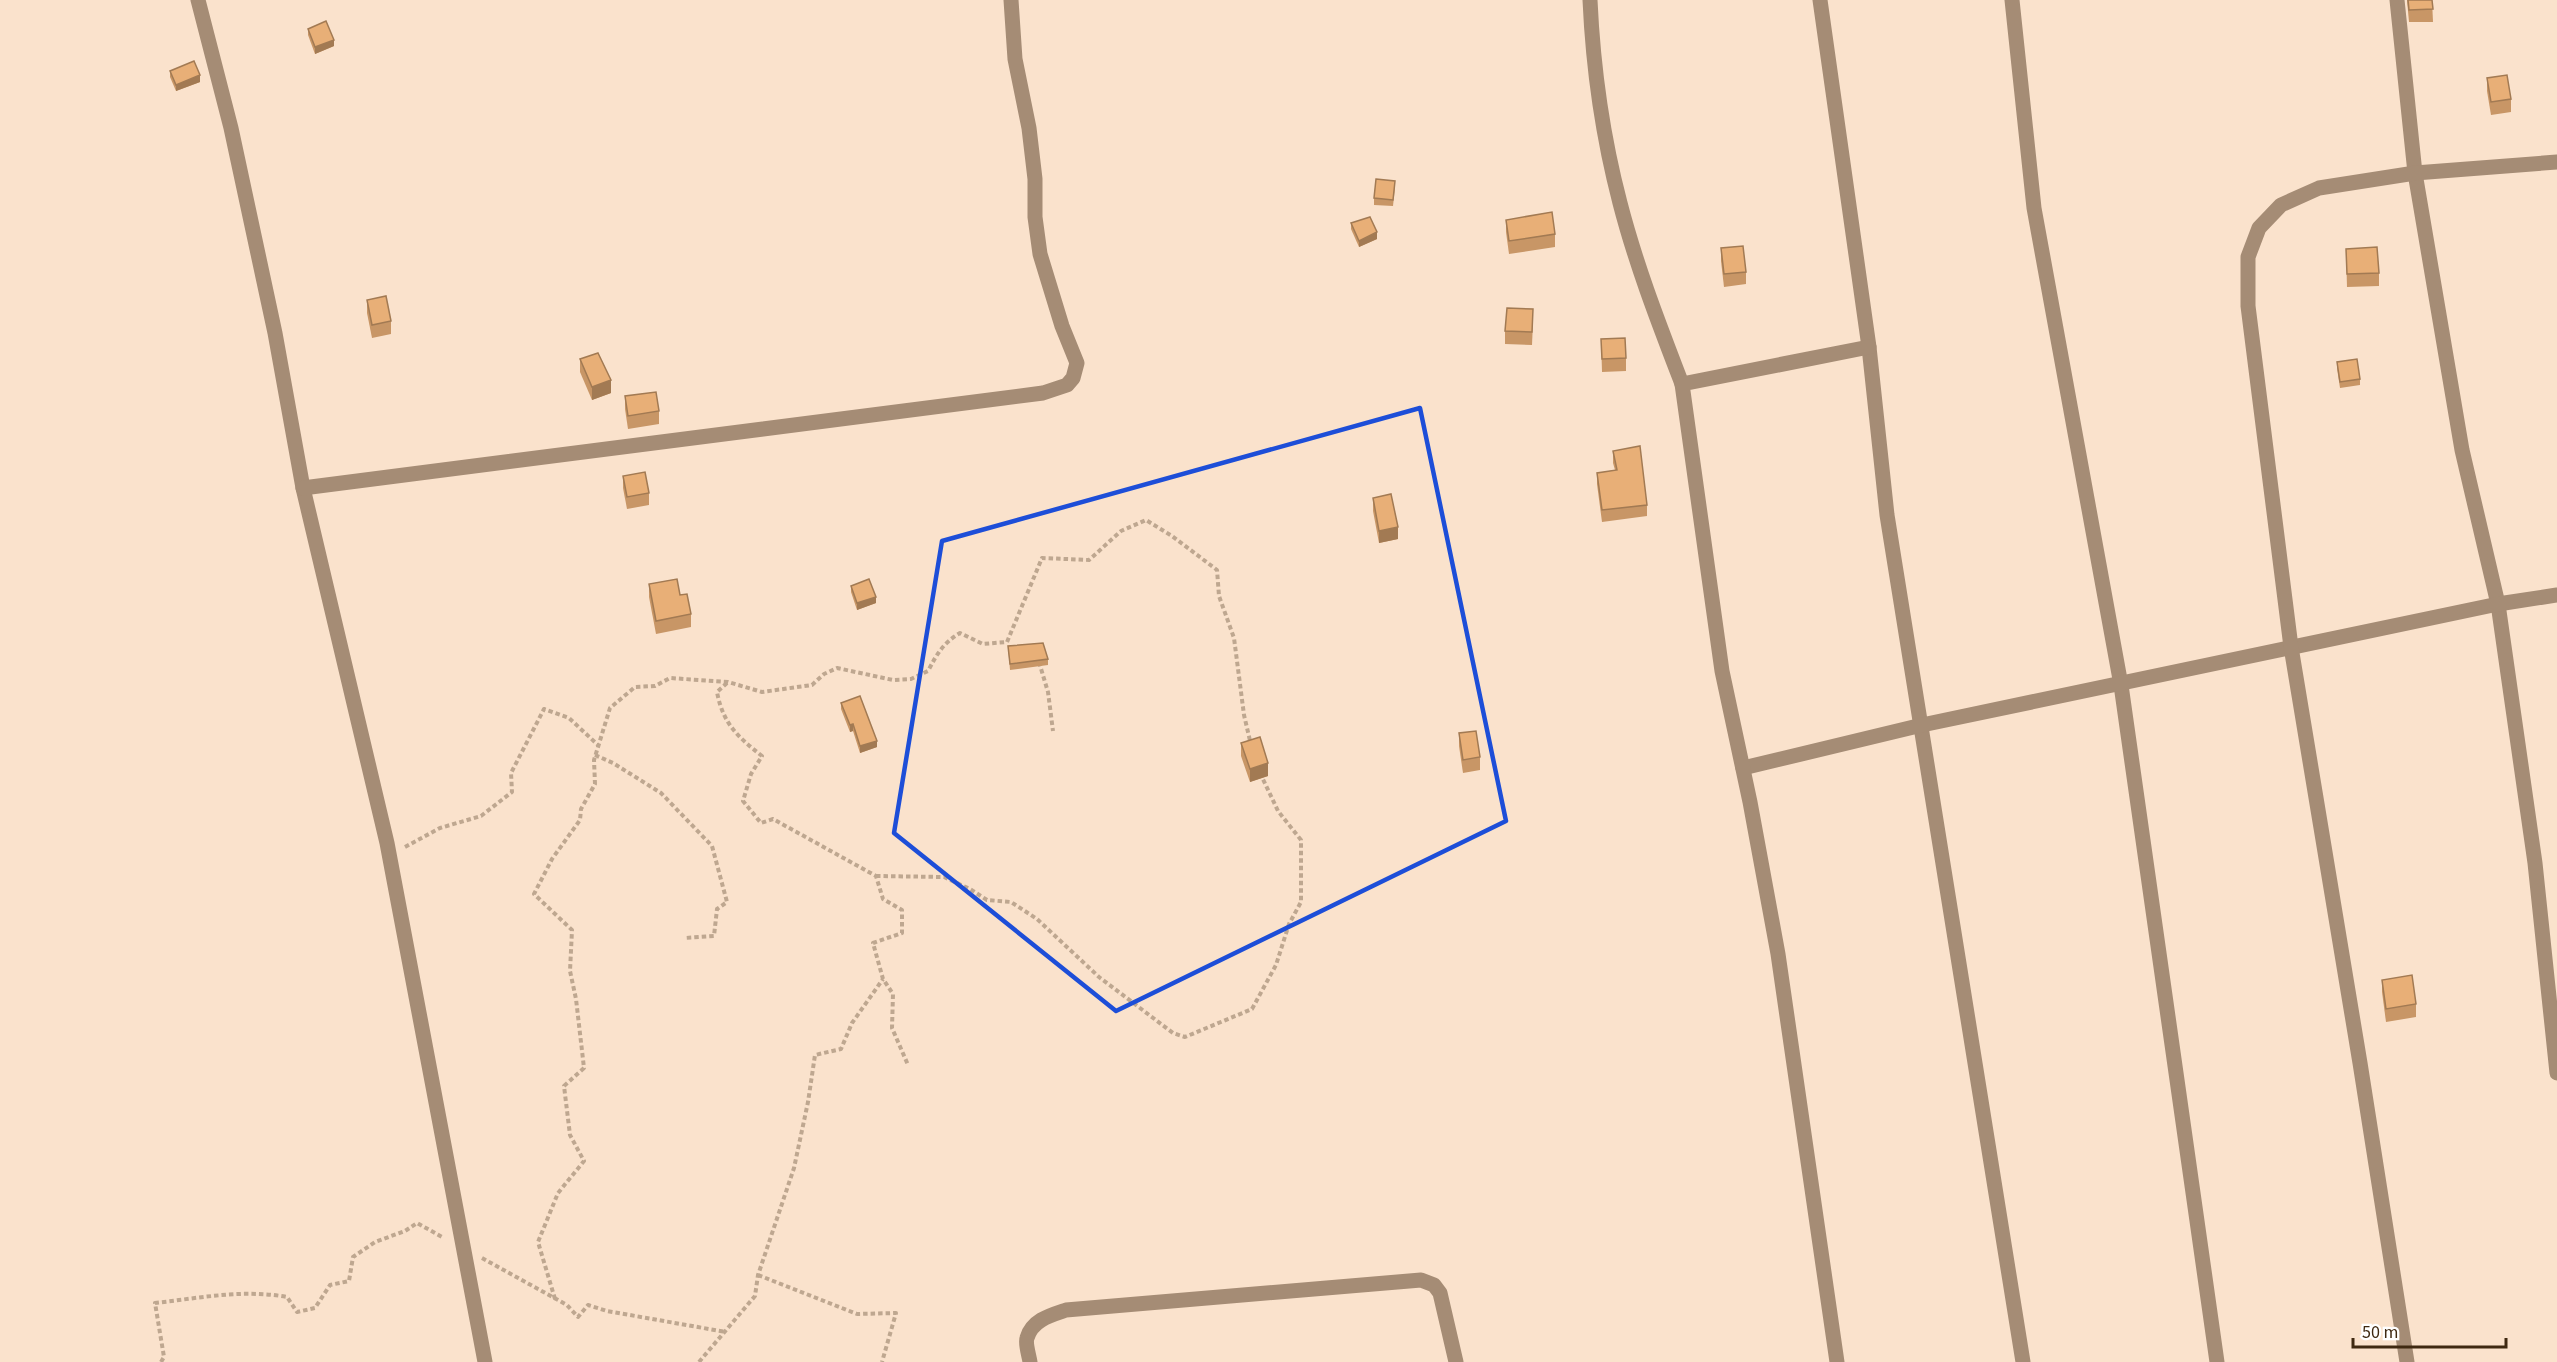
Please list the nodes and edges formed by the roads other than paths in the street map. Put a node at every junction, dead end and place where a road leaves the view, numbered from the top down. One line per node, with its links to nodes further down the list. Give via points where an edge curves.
1 (198, 0): 11 (street, via 233,139)
2 (1011, 0): 11 (street, via 1015,59 1035,179 1040,254 1077,363 1067,385 1043,393)
3 (1590, 0): 10 (street, via 1602,115 1619,201 1651,304)
4 (1820, 0): 9 (street)
5 (2012, 0): 15 (street, via 2034,208)
6 (2397, 0): 8 (street)
7 (2557, 162): 8 (street)
8 (2415, 173): 13 (street, via 2462,450); 14 (street, via 2319,188 2281,205 2259,228 2248,257 2247,306)
9 (1869, 347): 10 (street); 16 (street, via 1887,515)
10 (1682, 384): 17 (street, via 1722,671)
11 (303, 488): 19 (street, via 387,843)
12 (2557, 595): 13 (street)
13 (2498, 604): 14 (street); 18 (street, via 2535,863)
14 (2291, 647): 15 (street); 25 (street)
15 (2121, 686): 16 (street); 24 (street)
16 (1922, 725): 17 (street); 23 (street)
17 (1743, 768): 22 (street, via 1778,954)
18 (2557, 1073)
19 (485, 1362)
20 (1030, 1362): 21 (street, via 1027,1338 1035,1325 1066,1310 1421,1280 1434,1285 1440,1293)
21 (1456, 1362)
22 (1837, 1362)
23 (2023, 1362)
24 (2217, 1362)
25 (2407, 1362)

